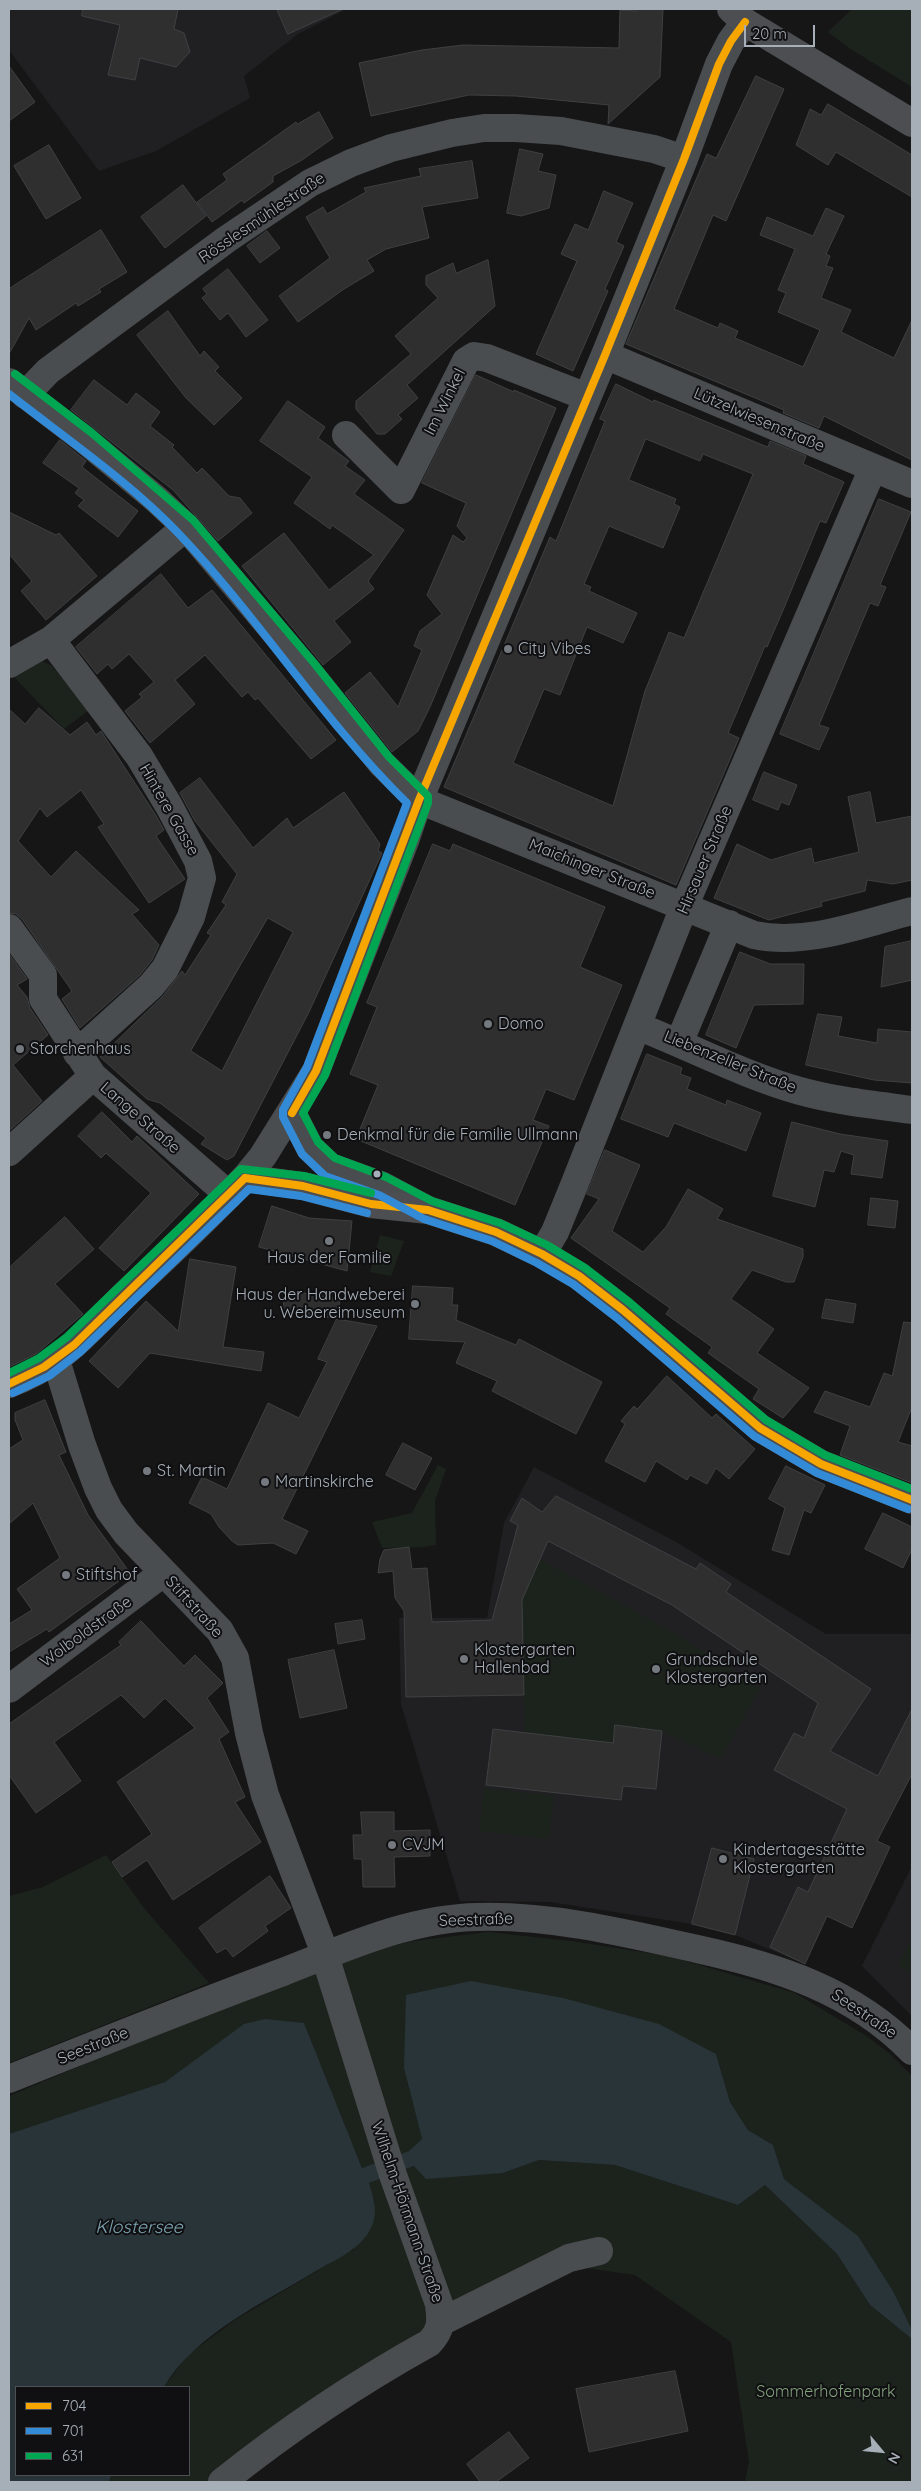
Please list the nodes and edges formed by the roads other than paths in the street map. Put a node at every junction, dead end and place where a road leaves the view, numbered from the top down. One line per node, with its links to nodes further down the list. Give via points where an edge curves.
1 (738, 15): 2 (main road); 3 (street, via 731,41 719,64)
2 (912, 123)
3 (684, 159): 4 (street); 5 (street, Rösslesmühlestraße, via 654,149 561,131 516,128 452,133 391,148 310,183 235,233 48,371)
4 (605, 355): 6 (street); 8 (street, Lützelwiesenstraße)
5 (17, 389): 10 (street, via 100,452)
6 (587, 397): 7 (street, Im Winkel, via 488,358 474,356 466,361 401,490); 13 (street)
7 (346, 435)
8 (873, 468): 9 (street, Lützelwiesenstraße); 14 (street, Hirsauer Straße)
9 (912, 484)
10 (186, 527): 11 (street); 13 (street, via 382,764)
11 (51, 640): 12 (street); 20 (street, Hintere Gasse, via 139,756 198,861 202,878 191,917 165,969 151,986)
12 (9, 664)
13 (419, 800): 14 (street, Maichinger Straße); 23 (street, via 406,842 316,1071)
14 (684, 907): 16 (street, Maichinger Straße); 18 (street, Hirsauer Straße)
15 (912, 911): 16 (street, Maichinger Straße, via 794,939 754,935)
16 (729, 924): 19 (street)
17 (9, 928): 20 (street, via 43,974 43,998)
18 (637, 1026): 19 (street, Liebenzeller Straße); 27 (street, Hirsauer Straße, via 555,1232)
19 (679, 1043): 22 (street, Liebenzeller Straße, via 799,1091)
20 (77, 1053): 21 (street)
21 (93, 1076): 24 (street, Lange Straße); 25 (street, Lange Straße)
22 (912, 1110)
23 (292, 1113): 25 (street, via 263,1156); 26 (street, via 310,1148 330,1167 384,1186)
24 (9, 1152)
25 (237, 1186): 26 (main road, via 303,1186 370,1204); 28 (main road)
26 (428, 1210): 27 (main road, via 496,1232)
27 (542, 1254): 30 (main road, via 579,1276 623,1310 760,1428 821,1464)
28 (56, 1360): 29 (main road, via 31,1376); 31 (street, Stiftstraße, via 101,1495 126,1533)
29 (9, 1384)
30 (912, 1500)
31 (163, 1573): 32 (street, Wolboldstraße); 33 (street, Stiftstraße, via 220,1631 235,1658 265,1795)
32 (9, 1689)
33 (326, 1956): 34 (street, Seestraße, via 363,1941 429,1922 477,1917 530,1919 654,1939 743,1959 833,1992 880,2022); 35 (street, Seestraße); 37 (street, Wilhelm-Hörmann-Straße, via 390,2166 439,2304)
34 (912, 2051)
35 (9, 2079)
36 (598, 2251): 37 (street, via 569,2258)
37 (441, 2322): 38 (street, Wilhelm-Hörmann-Straße, via 439,2332 429,2342 314,2414)
38 (222, 2482)

